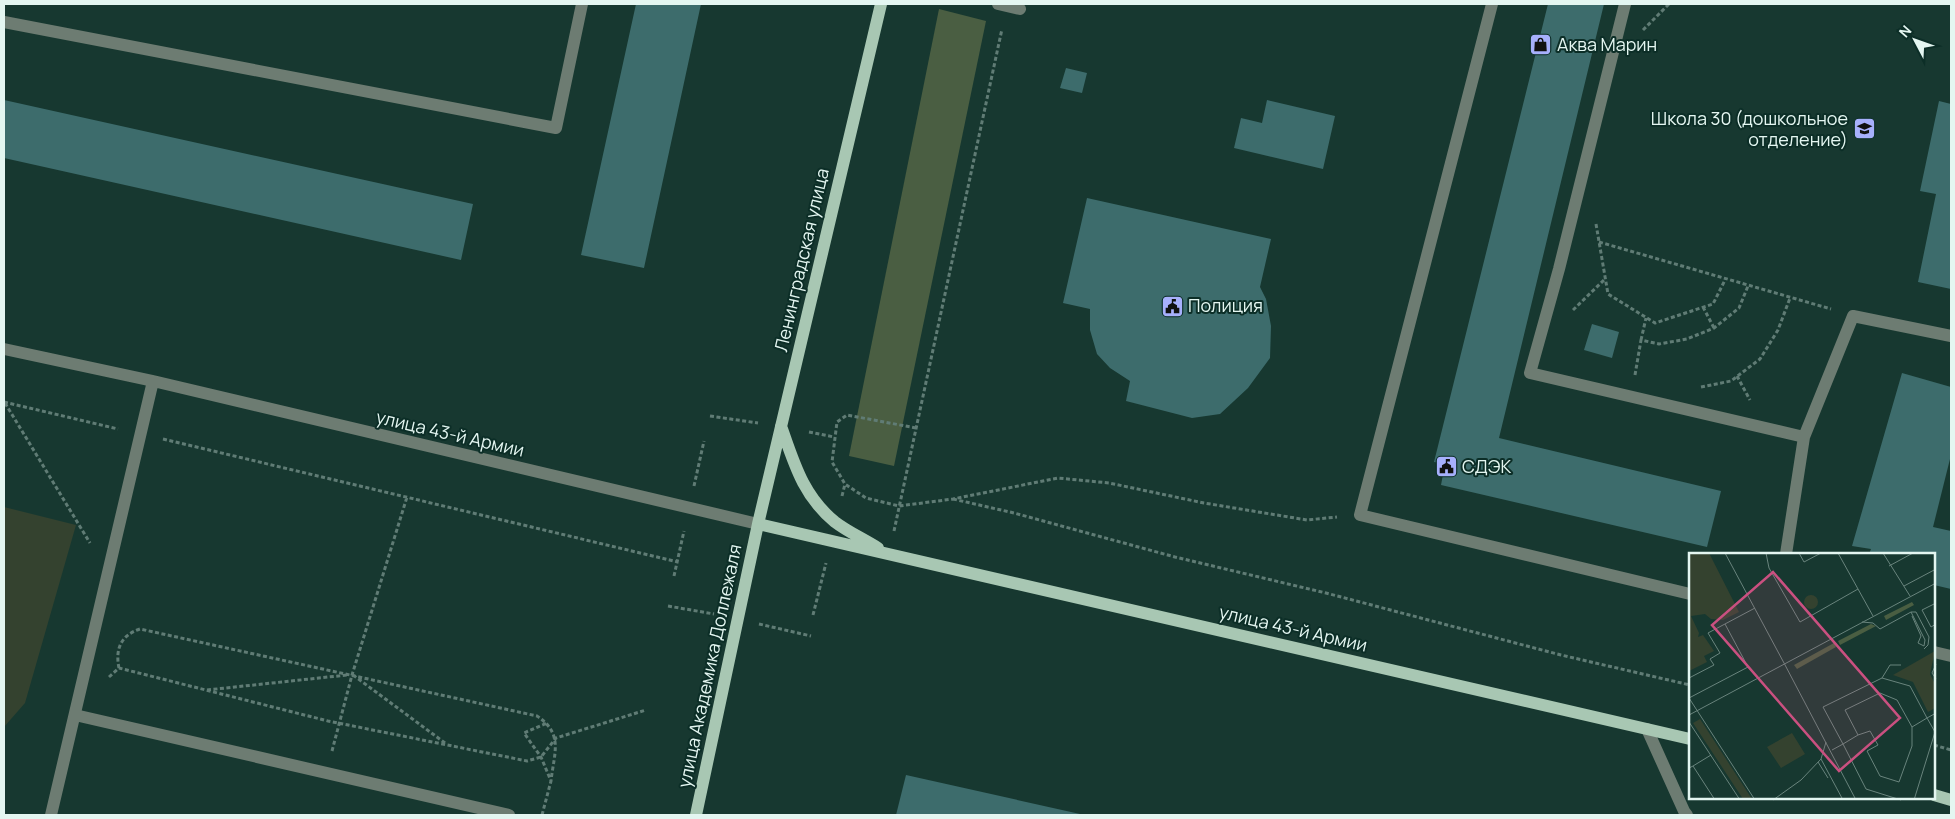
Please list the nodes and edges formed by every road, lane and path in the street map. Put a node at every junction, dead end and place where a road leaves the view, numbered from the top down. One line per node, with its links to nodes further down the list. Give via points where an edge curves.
1 (582, 4): 7 (street, via 556,128)
2 (881, 4): 24 (main road, Ленинградская улица)
3 (1492, 4): 31 (street)
4 (1625, 4): 27 (street, via 1530,373)
5 (1002, 5): 6 (street); 25 (path)
6 (1020, 9)
7 (4, 22)
8 (1594, 215): 9 (path)
9 (1599, 242): 10 (path); 15 (path, via 1608,294)
10 (1725, 280): 11 (path); 13 (path, via 1713,304)
11 (1748, 286): 12 (path); 16 (path, via 1739,308)
12 (1790, 298): 14 (path); 22 (path, via 1778,330 1760,359 1731,381)
13 (1704, 307): 15 (path, via 1654,323); 16 (path)
14 (1853, 316): 17 (street); 27 (street)
15 (1646, 318): 18 (path)
16 (1714, 328): 18 (path, via 1687,339 1659,344)
17 (1951, 336)
18 (1641, 340): 20 (path, via 1635,376)
19 (4, 349): 21 (street, улица 43-й Армии)
20 (1644, 378)
21 (153, 381): 26 (street); 32 (street, улица 43-й Армии)
22 (1694, 389)
23 (4, 402): 26 (path); 37 (path)
24 (781, 426): 32 (main road, Ленинградская улица); 36 (main road, улица 43-й Армии, via 797,474 813,500 836,522)
25 (916, 428): 30 (path); 30 (path, via 847,415 837,422 832,462 845,484 866,498)
26 (140, 434): 28 (path); 37 (street)
27 (1804, 437): 35 (street)
28 (407, 497): 38 (path, via 678,562); 47 (path)
29 (953, 499): 30 (path); 31 (path, via 1058,478 1109,483 1307,520); 48 (path, via 1560,655)
30 (899, 506): 33 (path)
31 (1360, 515): 39 (street)
32 (758, 524): 34 (main road, улица 43-й Армии); 42 (main road, улица Академика Доллежаля)
33 (893, 534)
34 (832, 541): 36 (main road, улица 43-й Армии); 41 (path)
35 (1786, 553)
36 (888, 554): 54 (main road, улица 43-й Армии)
37 (108, 573): 50 (street)
38 (674, 576)
39 (1689, 594)
40 (668, 606): 42 (path)
41 (813, 615)
42 (738, 618): 43 (path); 68 (main road, улица Академика Доллежаля)
43 (811, 636)
44 (1935, 652): 45 (street)
45 (1951, 656)
46 (118, 668): 47 (path, via 120,643 130,632 140,628); 49 (path); 50 (path)
47 (352, 675): 49 (path); 52 (path); 53 (path, via 537,716); 57 (path)
48 (1689, 685)
49 (204, 690): 52 (path)
50 (76, 710): 61 (street); 65 (street)
51 (646, 710): 55 (path)
52 (339, 723): 57 (path); 61 (path)
53 (548, 723): 55 (path); 60 (path, via 524,733)
54 (1647, 729): 56 (main road, улица 43-й Армии); 69 (street)
55 (556, 738): 60 (path); 62 (path)
56 (1689, 739)
57 (447, 745): 60 (path, via 527,761)
58 (1935, 745): 59 (path)
59 (1951, 750)
60 (541, 757): 62 (path)
61 (327, 773): 66 (street)
62 (551, 781): 67 (path)
63 (1935, 796): 64 (main road)
64 (1951, 800)
65 (51, 815)
66 (509, 815)
67 (542, 815)
68 (696, 815)
69 (1687, 815)

